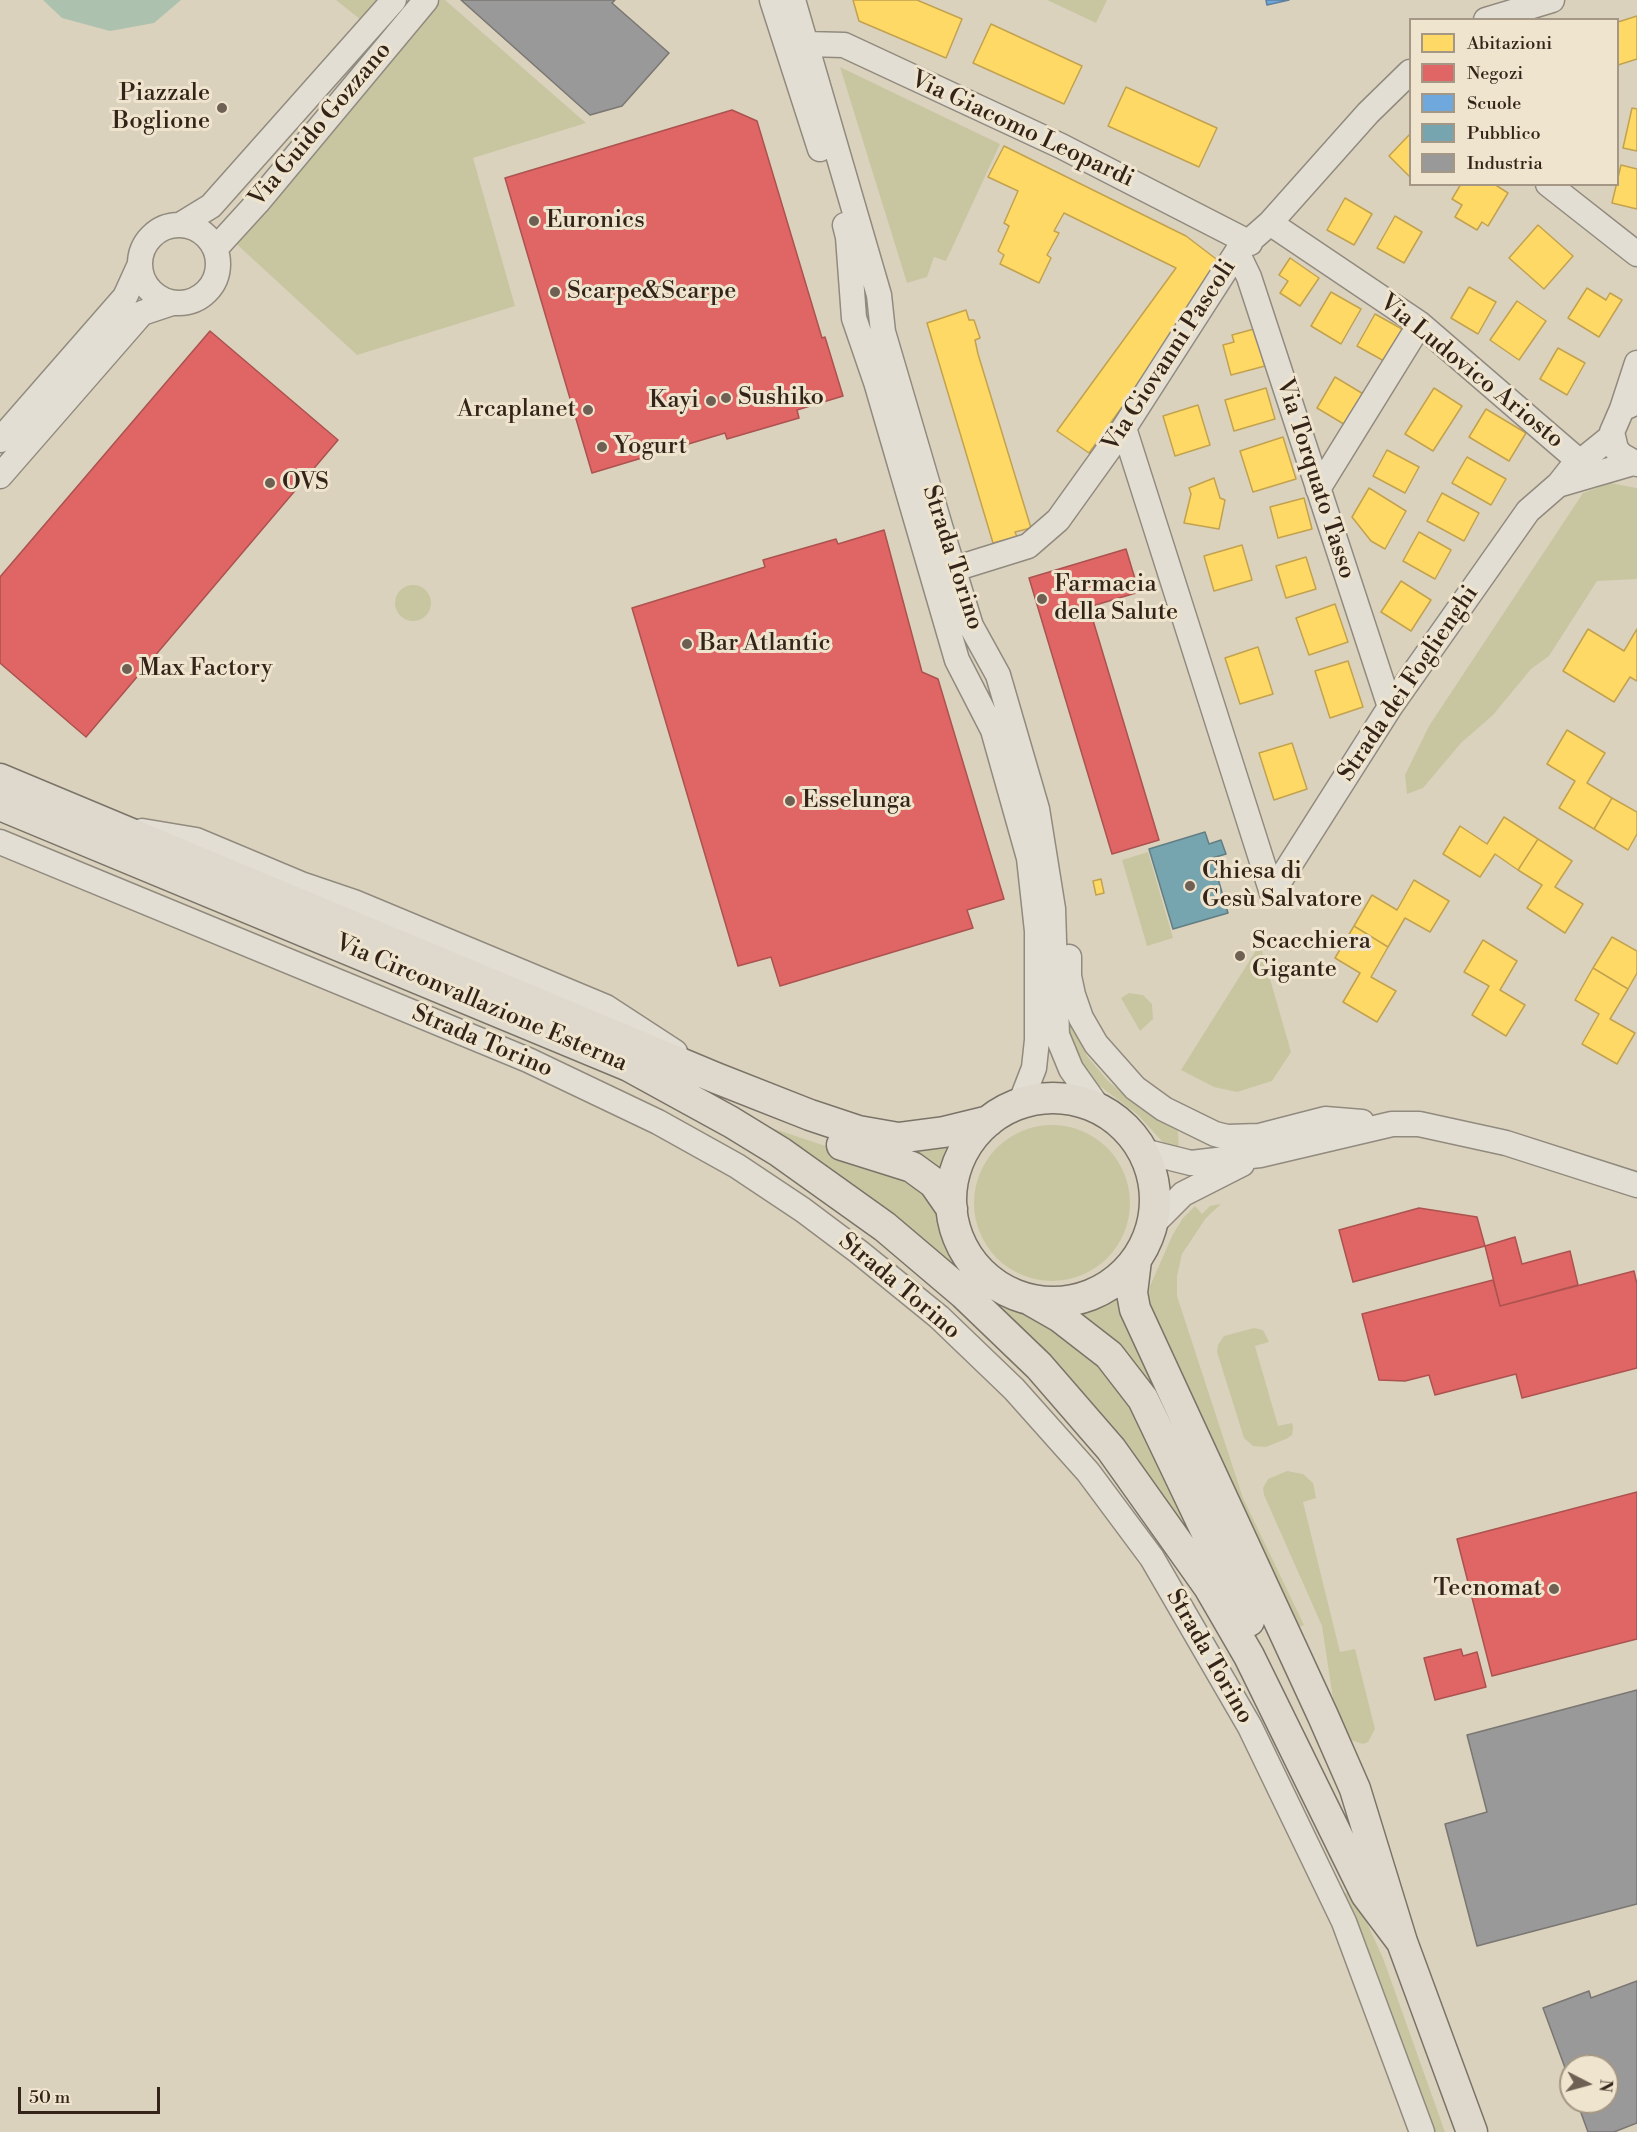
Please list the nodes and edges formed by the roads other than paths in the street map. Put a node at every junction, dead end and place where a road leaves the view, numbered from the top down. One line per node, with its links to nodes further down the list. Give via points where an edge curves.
1 (394, 0): 11 (street, Via Guido Gozzano, via 211,206)
2 (426, 0): 13 (street, Via Guido Gozzano)
3 (772, 0): 7 (street, Strada Torino)
4 (793, 0): 7 (street, Strada Torino)
5 (1552, 0): 6 (street)
6 (1493, 18)
7 (797, 48): 12 (street, Via Giacomo Leopardi, via 843,45 1061,146); 28 (street, Strada Torino, via 849,237 854,318)
8 (1409, 75): 10 (street, Via Giovanni Pascoli, via 1368,113)
9 (1551, 186): 14 (street)
10 (1270, 223): 12 (street, Via Giovanni Pascoli); 17 (street, Via Ludovico Ariosto)
11 (180, 225): 13 (street, via 201,232); 15 (street, via 153,235 146,243)
12 (1244, 248): 20 (street, Via Giovanni Pascoli); 27 (street, Via Torquato Tasso, via 1249,276)
13 (215, 249): 16 (street, via 217,272 213,284 195,300)
14 (1637, 254)
15 (140, 264): 16 (street, via 149,289); 22 (street, via 125,297)
16 (172, 303): 25 (street, via 142,313)
17 (1420, 324): 23 (street, Via Ludovico Ariosto); 27 (street)
18 (1637, 363): 19 (street)
19 (1629, 406): 21 (street, via 1614,423)
20 (1124, 428): 28 (street, Via Giovanni Pascoli, via 1074,501 1045,534 1017,551); 29 (street, Strada dei Foglienghi, via 1272,893)
21 (1612, 436): 23 (street, Strada dei Foglienghi); 24 (street, Strada dei Foglienghi, via 1621,455)
22 (0, 440)
23 (1580, 462): 26 (street, Strada dei Foglienghi)
24 (1635, 463): 26 (street, Strada dei Foglienghi)
25 (0, 476)
26 (1559, 484): 29 (street, Strada dei Foglienghi, via 1528,511)
27 (1318, 489): 29 (street, Via Torquato Tasso)
28 (943, 572): 33 (street, Strada Torino, via 998,675 1037,809); 35 (street, Strada Torino, via 957,660 993,730 1019,815 1032,880 1037,931 1036,1040 1033,1073)
29 (1390, 706)
30 (0, 779): 37 (main road, Via Circonvallazione Esterna, via 810,1115 878,1135 920,1136)
31 (0, 805): 34 (main road, Via Circonvallazione Esterna)
32 (0, 842): 47 (street, Strada Torino, via 528,1060 658,1122 737,1166 802,1210 939,1317 1014,1389 1088,1473 1152,1558 1250,1727 1344,1922)
33 (1053, 909): 36 (street, Strada Torino, via 1057,1035 1071,1069); 38 (street, via 1070,932 1069,976 1081,1018 1113,1066 1164,1108 1215,1134 1243,1138 1325,1119)
34 (629, 1066): 42 (main road, Via Circonvallazione Esterna, via 803,1132 912,1167 934,1182); 46 (main road, via 761,1140 867,1214 964,1294 1040,1366 1111,1449 1209,1587 1249,1656 1366,1894)
35 (1020, 1104): 36 (main road, via 1060,1098); 37 (main road)
36 (1100, 1110): 39 (main road, via 1121,1124)
37 (989, 1121): 42 (main road, via 971,1140 957,1168)
38 (1392, 1124): 40 (street); 41 (street, via 1419,1124 1476,1136)
39 (1143, 1151): 40 (street, via 1191,1163); 43 (main road, via 1153,1178)
40 (1260, 1155): 43 (street, via 1183,1194)
41 (1637, 1185)
42 (952, 1209): 45 (main road, via 961,1245 974,1264 990,1281)
43 (1152, 1225): 44 (main road)
44 (1136, 1260): 45 (main road, via 1119,1278 1095,1294 1063,1302); 46 (main road, Strada Torino, via 1132,1293 1135,1309 1350,1779)
45 (1032, 1300): 46 (main road, Strada Torino, via 1109,1355 1143,1399)
46 (1402, 1942): 48 (main road, Strada Torino)
47 (1422, 2132)
48 (1472, 2132)

